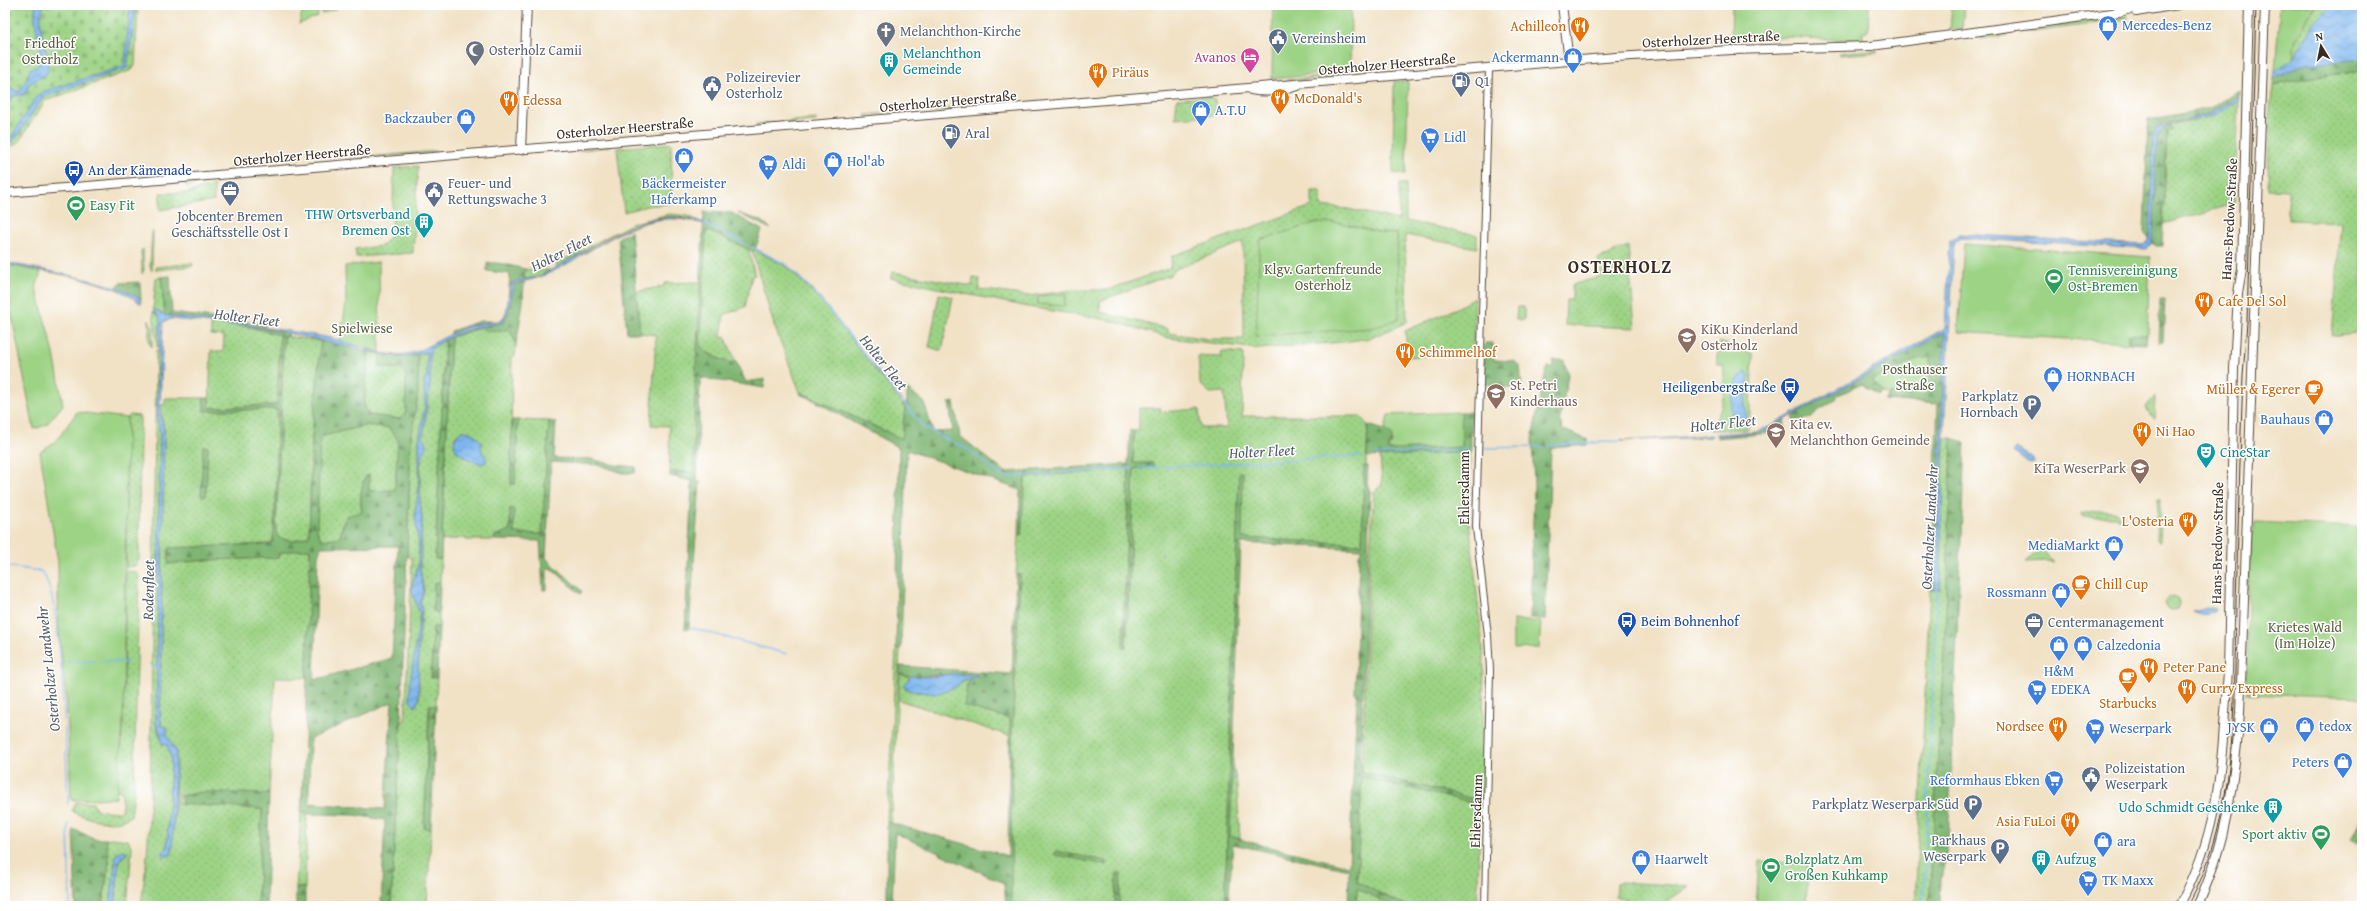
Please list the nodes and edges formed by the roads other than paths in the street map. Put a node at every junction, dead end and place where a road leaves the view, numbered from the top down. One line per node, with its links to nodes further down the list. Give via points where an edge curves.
1 (527, 5): 11 (main road)
2 (1562, 5): 9 (main road)
3 (2147, 5): 8 (main road, Osterholzer Heerstraße)
4 (2178, 5): 8 (main road, Osterholzer Heerstraße, via 2140,12)
5 (2249, 5): 14 (main road, Hans-Bredow-Straße, via 2242,269 2238,293 2234,369 2225,712 2214,818 2199,866)
6 (2270, 5): 7 (main road)
7 (2265, 9): 15 (main road, Hans-Bredow-Straße, via 2237,747 2231,799 2223,835)
8 (2119, 12): 9 (main road, Osterholzer Heerstraße, via 1871,46 1716,50)
9 (1569, 61): 10 (main road, Osterholzer Heerstraße)
10 (1489, 69): 11 (main road, Osterholzer Heerstraße, via 1280,84 1247,89); 13 (street, Ehlersdamm, via 1476,520 1490,670)
11 (521, 150): 12 (main road, Osterholzer Heerstraße)
12 (5, 193)
13 (1485, 906)
14 (2179, 906)
15 (2197, 906)

